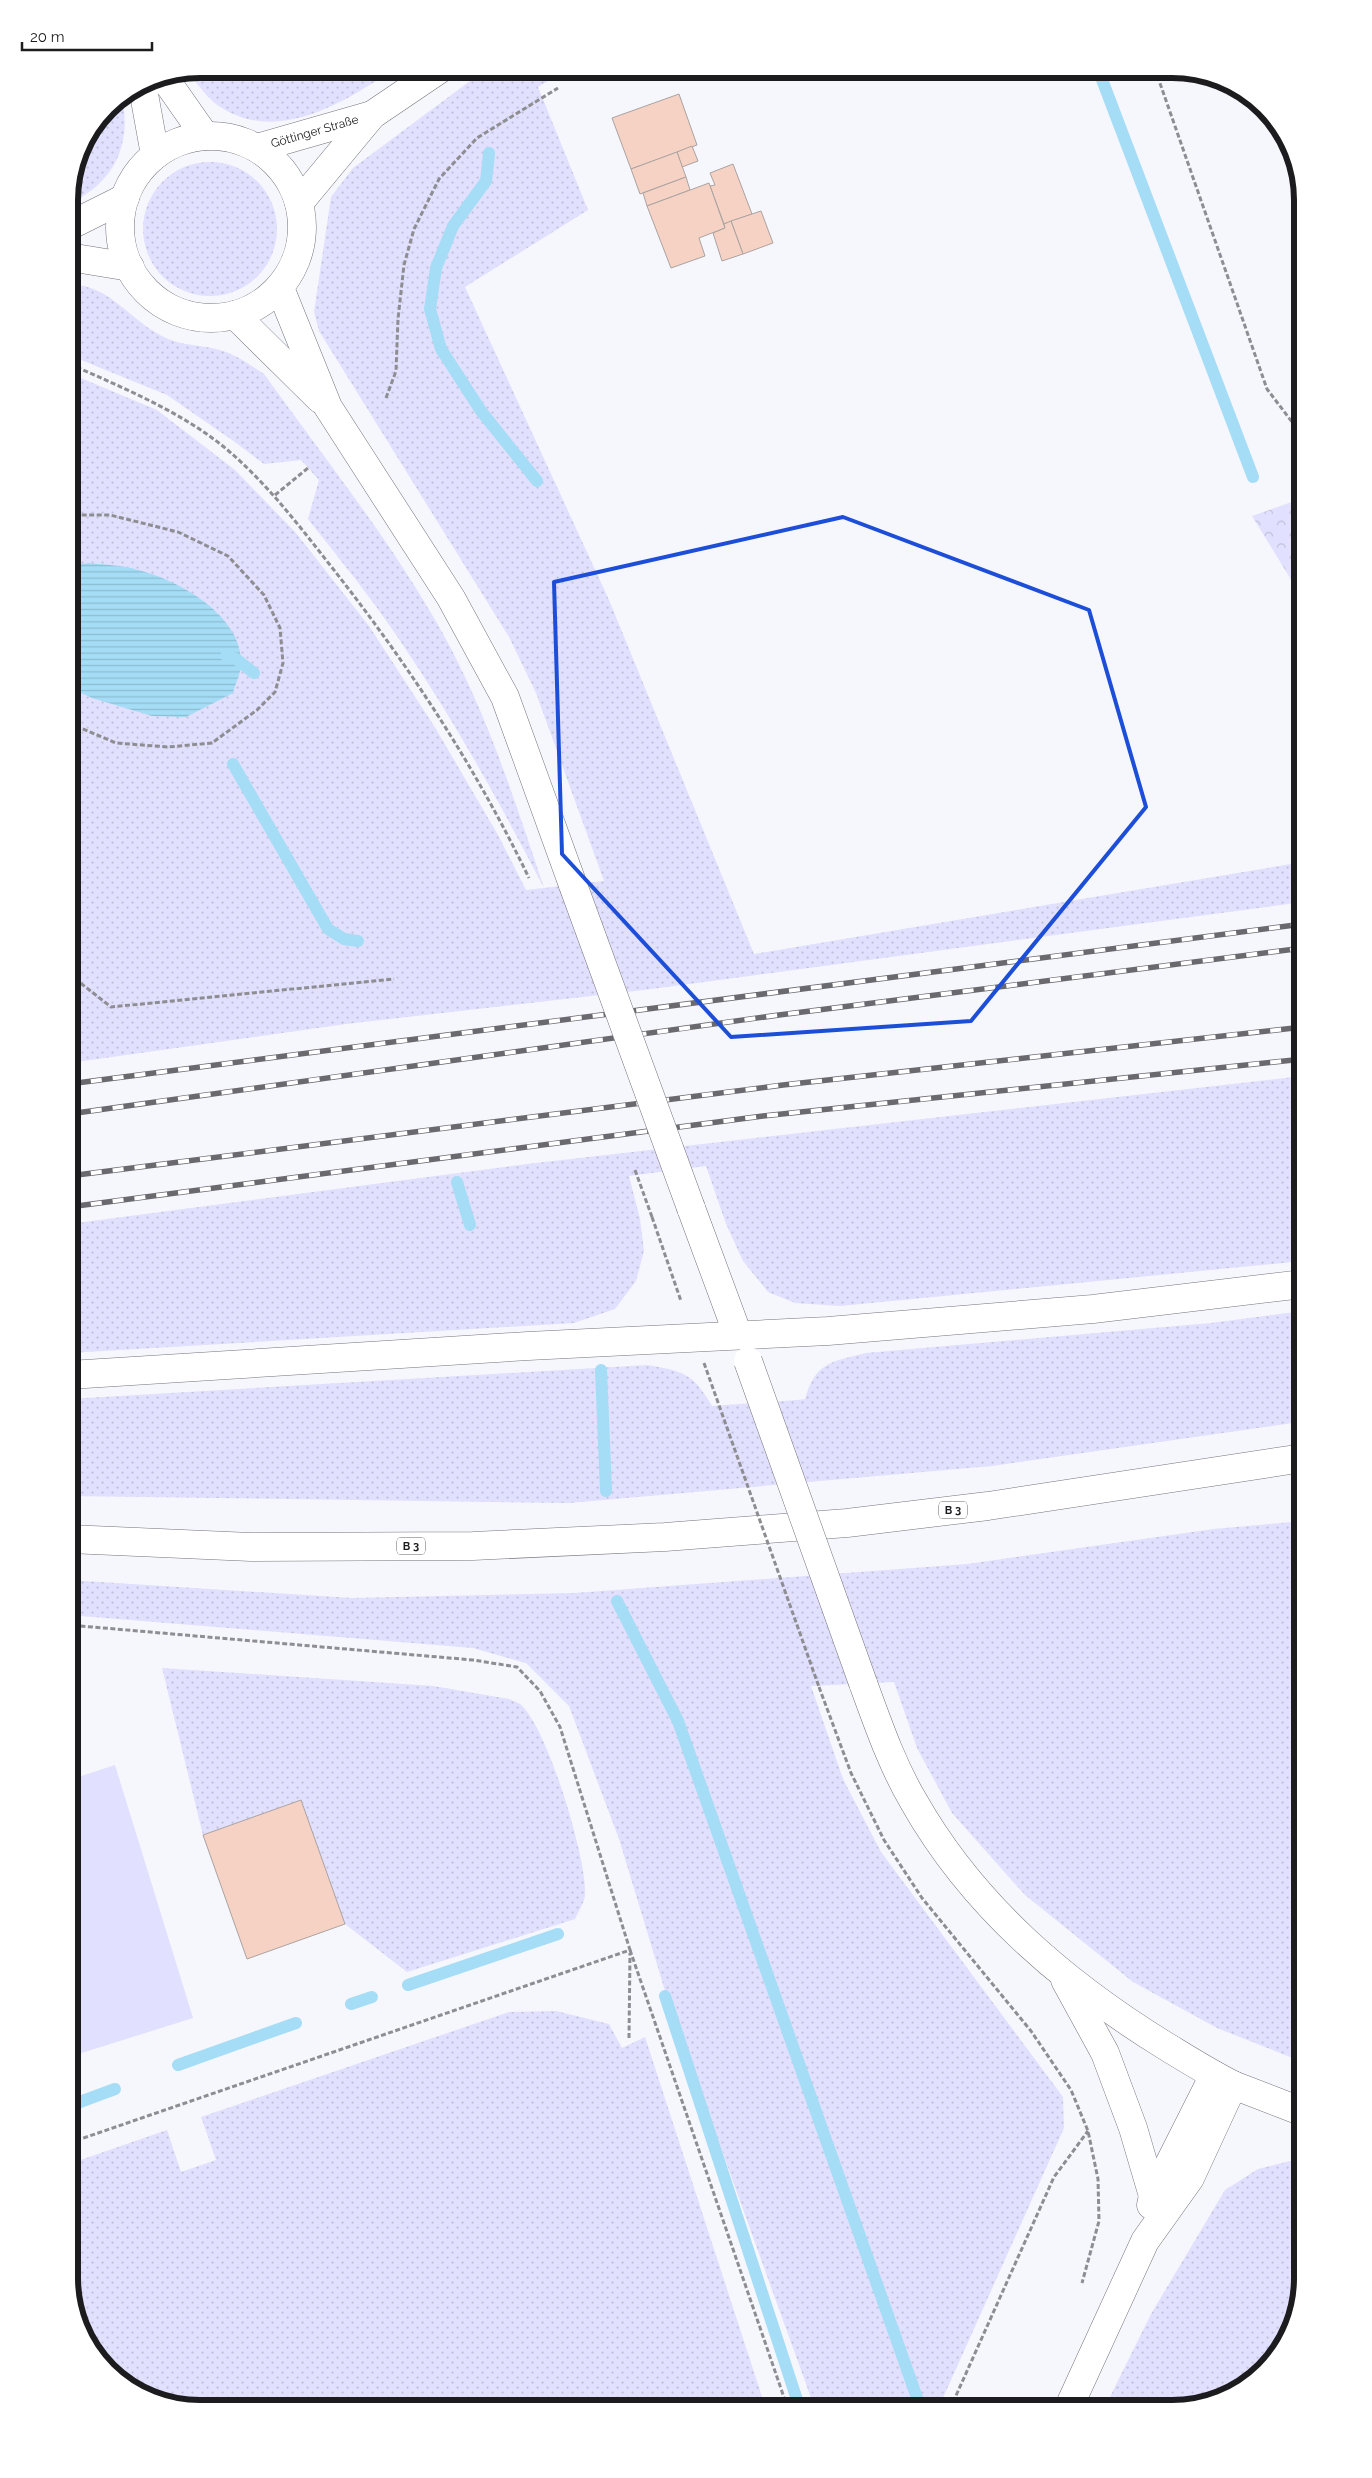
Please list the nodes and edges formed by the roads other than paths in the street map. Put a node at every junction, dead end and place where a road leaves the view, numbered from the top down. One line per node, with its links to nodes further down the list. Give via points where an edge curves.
1 (427, 78): 4 (main road, Göttinger Straße)
2 (167, 82): 5 (main road)
3 (143, 91): 7 (main road)
4 (372, 115): 6 (main road, Göttinger Straße); 9 (main road, Göttinger Straße)
5 (205, 136): 6 (main road, Göttinger Straße, via 240,141); 7 (main road, Göttinger Straße, via 179,142)
6 (256, 148): 9 (main road, Göttinger Straße, via 283,172)
7 (155, 155): 8 (main road, Göttinger Straße, via 142,167)
8 (125, 198): 10 (main road); 12 (main road, Göttinger Straße, via 120,233)
9 (299, 204): 13 (main road, Göttinger Straße, via 302,221 297,256)
10 (78, 222)
11 (78, 258): 12 (main road)
12 (130, 267): 14 (main road, Göttinger Straße, via 151,296 182,314 217,318)
13 (280, 288): 14 (main road, Göttinger Straße, via 251,309); 15 (main road)
14 (235, 315): 15 (main road)
15 (328, 407): 17 (main road, bridge, via 451,598 505,698)
16 (1294, 1285): 17 (main road, via 1094,1309 828,1331)
17 (738, 1334): 18 (main road); 23 (main road, bridge, via 900,1777 945,1851 999,1916)
18 (78, 1374)
19 (1294, 1459): 20 (main road, B 3)
20 (1240, 1468): 21 (main road); 22 (main road, B 3, via 988,1506 847,1523 665,1538 473,1546 251,1547)
21 (1294, 1477)
22 (78, 1539)
23 (1060, 1973): 24 (main road, via 1142,2031); 26 (main road, via 1106,2053)
24 (1224, 2080): 25 (main road); 26 (main road); 27 (main road, via 1190,2178)
25 (1294, 2108)
26 (1153, 2196): 27 (main road)
27 (1145, 2241): 28 (main road)
28 (1072, 2400)

